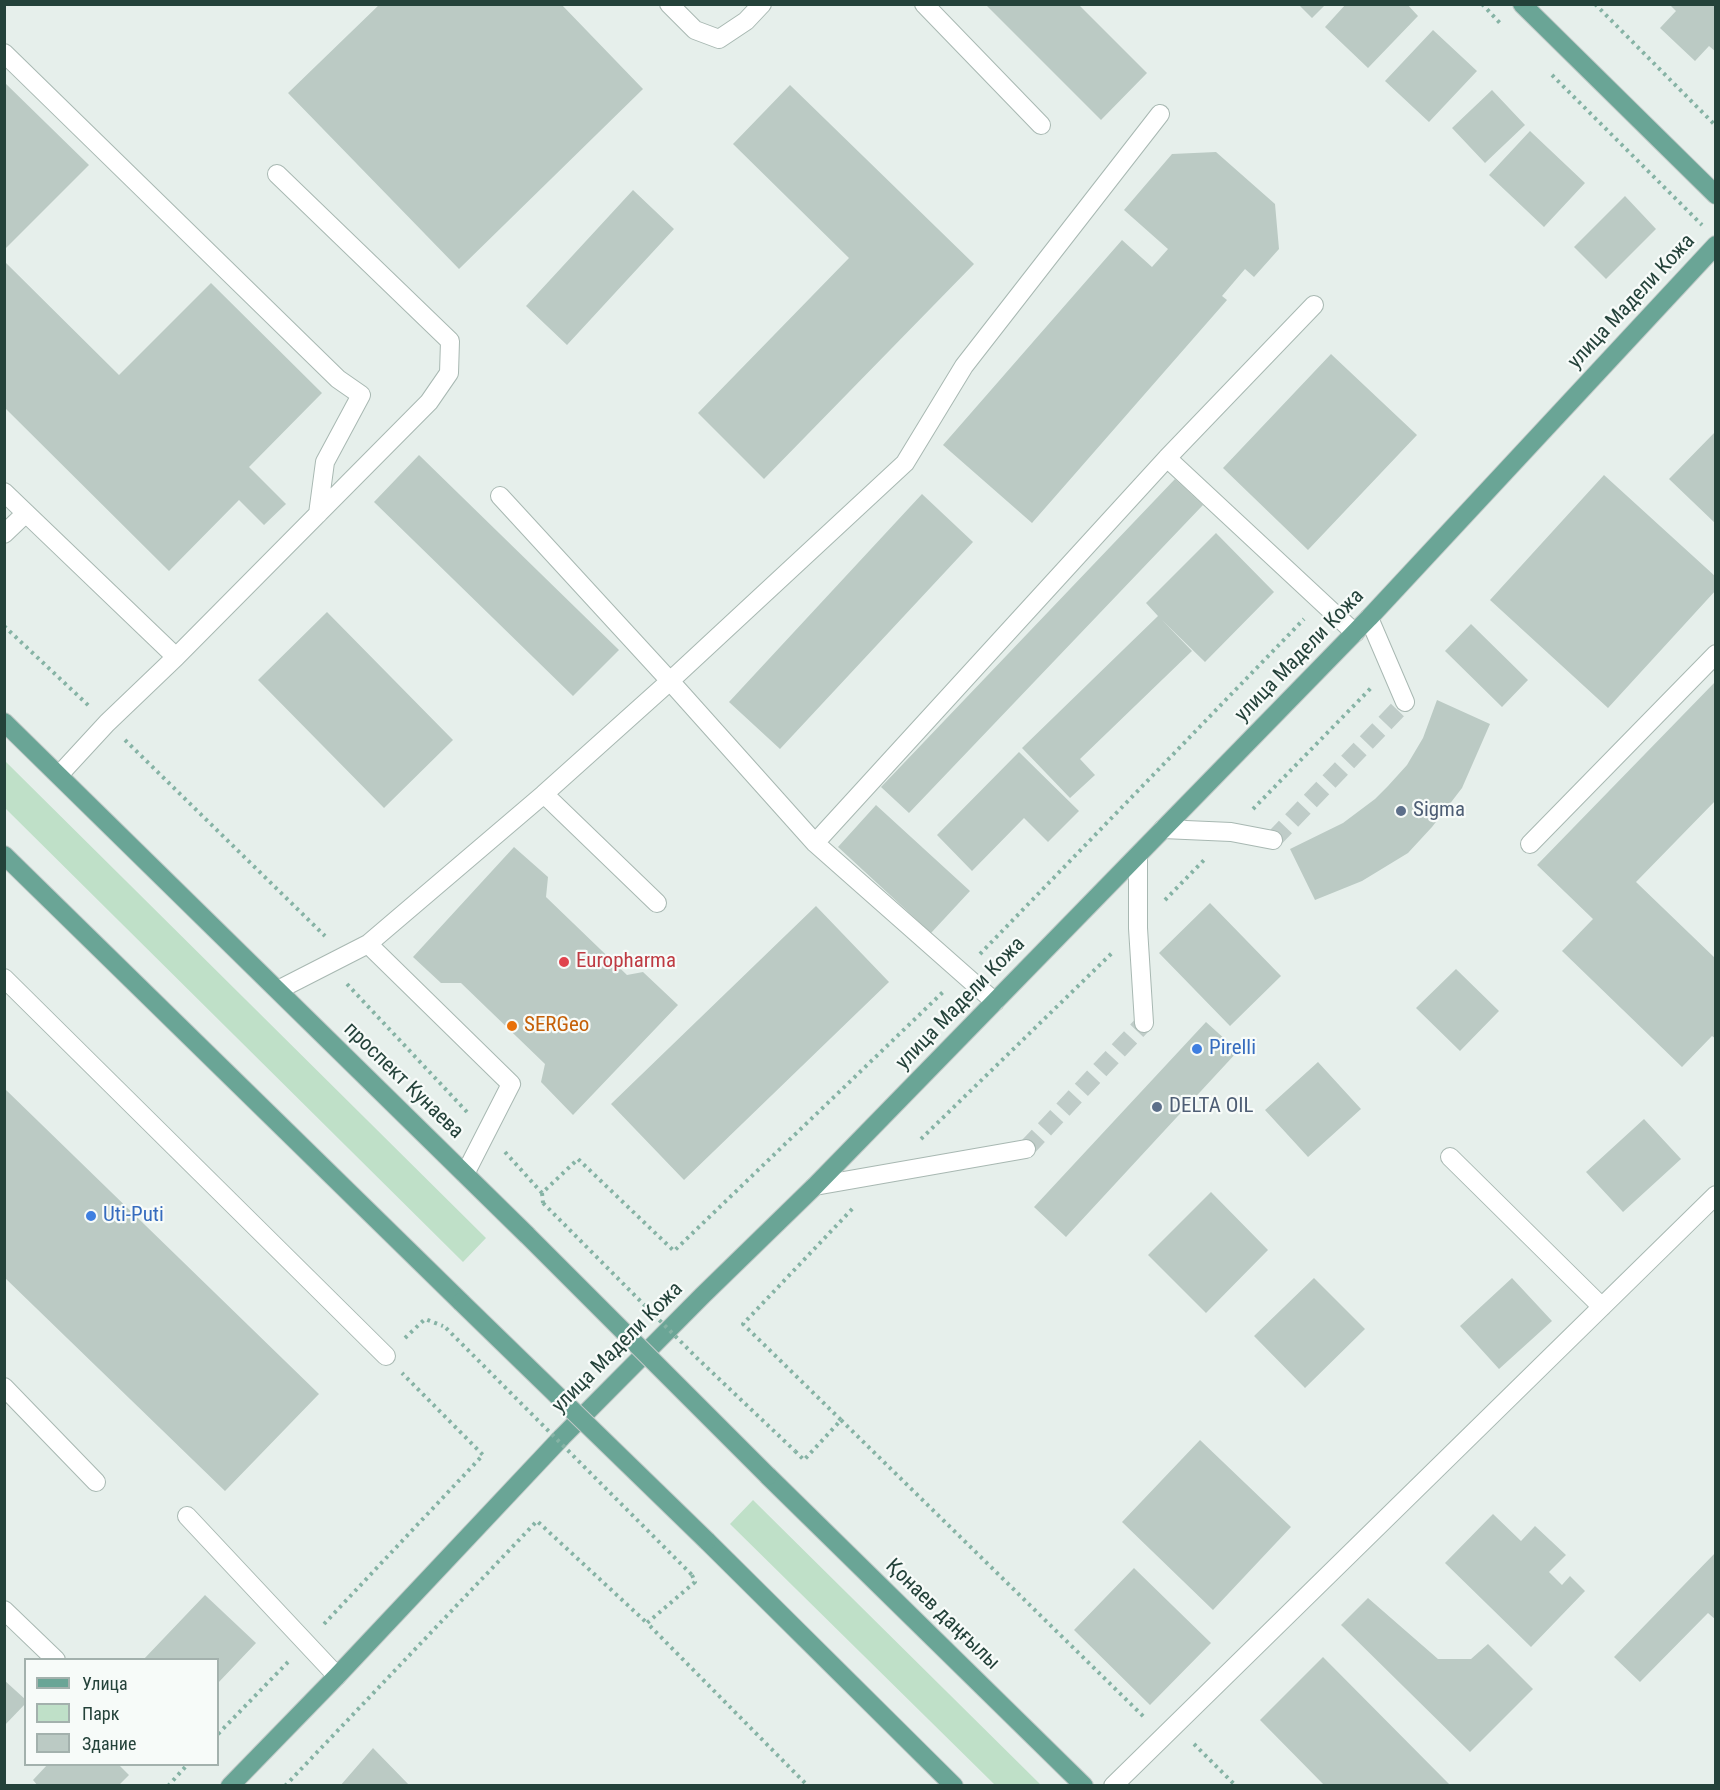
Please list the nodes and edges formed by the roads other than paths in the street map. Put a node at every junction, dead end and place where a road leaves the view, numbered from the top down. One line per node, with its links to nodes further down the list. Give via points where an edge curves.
1 (669, 4): 2 (street, via 695,30 719,39 746,21)
2 (762, 4)
3 (924, 4): 7 (street)
4 (1522, 4): 9 (main road)
5 (4, 52): 16 (street, via 338,379 361,394 325,462)
6 (1160, 114): 22 (street, via 964,366 905,464)
7 (1041, 125)
8 (277, 174): 16 (street, via 450,341 449,373 429,402)
9 (1716, 195)
10 (1716, 245): 18 (main road, улица Мадели Кожа)
11 (1314, 305): 12 (street)
12 (1167, 458): 19 (street); 29 (street)
13 (4, 492): 15 (street)
14 (500, 496): 22 (street)
15 (26, 513): 17 (street); 21 (street)
16 (318, 514): 21 (street)
17 (4, 534)
18 (1369, 618): 19 (main road, улица Мадели Кожа); 23 (street)
19 (1355, 633): 27 (main road, улица Мадели Кожа)
20 (1716, 654): 30 (street)
21 (176, 657): 25 (street)
22 (670, 681): 26 (street); 29 (street)
23 (1405, 702)
24 (4, 722): 25 (main road, проспект Кунаева)
25 (59, 775): 36 (main road, проспект Кунаева)
26 (544, 794): 33 (street); 34 (street)
27 (1163, 829): 28 (street, via 1231,832); 32 (main road, улица Мадели Кожа)
28 (1273, 840)
29 (815, 843): 37 (street)
30 (1530, 844)
31 (4, 855): 54 (main road, bridge)
32 (1138, 856): 37 (main road, улица Мадели Кожа); 38 (street)
33 (657, 903)
34 (368, 944): 36 (street); 41 (street, via 511,1084)
35 (4, 978): 45 (street)
36 (278, 990): 41 (main road, проспект Кунаева)
37 (995, 1002): 42 (main road, улица Мадели Кожа)
38 (1144, 1023)
39 (1026, 1149): 42 (street)
40 (1450, 1157): 44 (street)
41 (465, 1174): 47 (main road, проспект Кунаева, bridge)
42 (815, 1186): 52 (main road, улица Мадели Кожа, via 562,1437)
43 (1716, 1195): 44 (street)
44 (1602, 1307): 56 (street)
45 (386, 1356)
46 (4, 1387): 48 (street)
47 (768, 1476): 55 (main road, Қонаев даңғылы)
48 (96, 1482)
49 (187, 1516): 52 (street)
50 (4, 1610): 51 (street)
51 (55, 1658)
52 (337, 1676): 53 (main road, улица Мадели Кожа)
53 (230, 1785)
54 (954, 1785)
55 (1084, 1785)
56 (1113, 1785)

